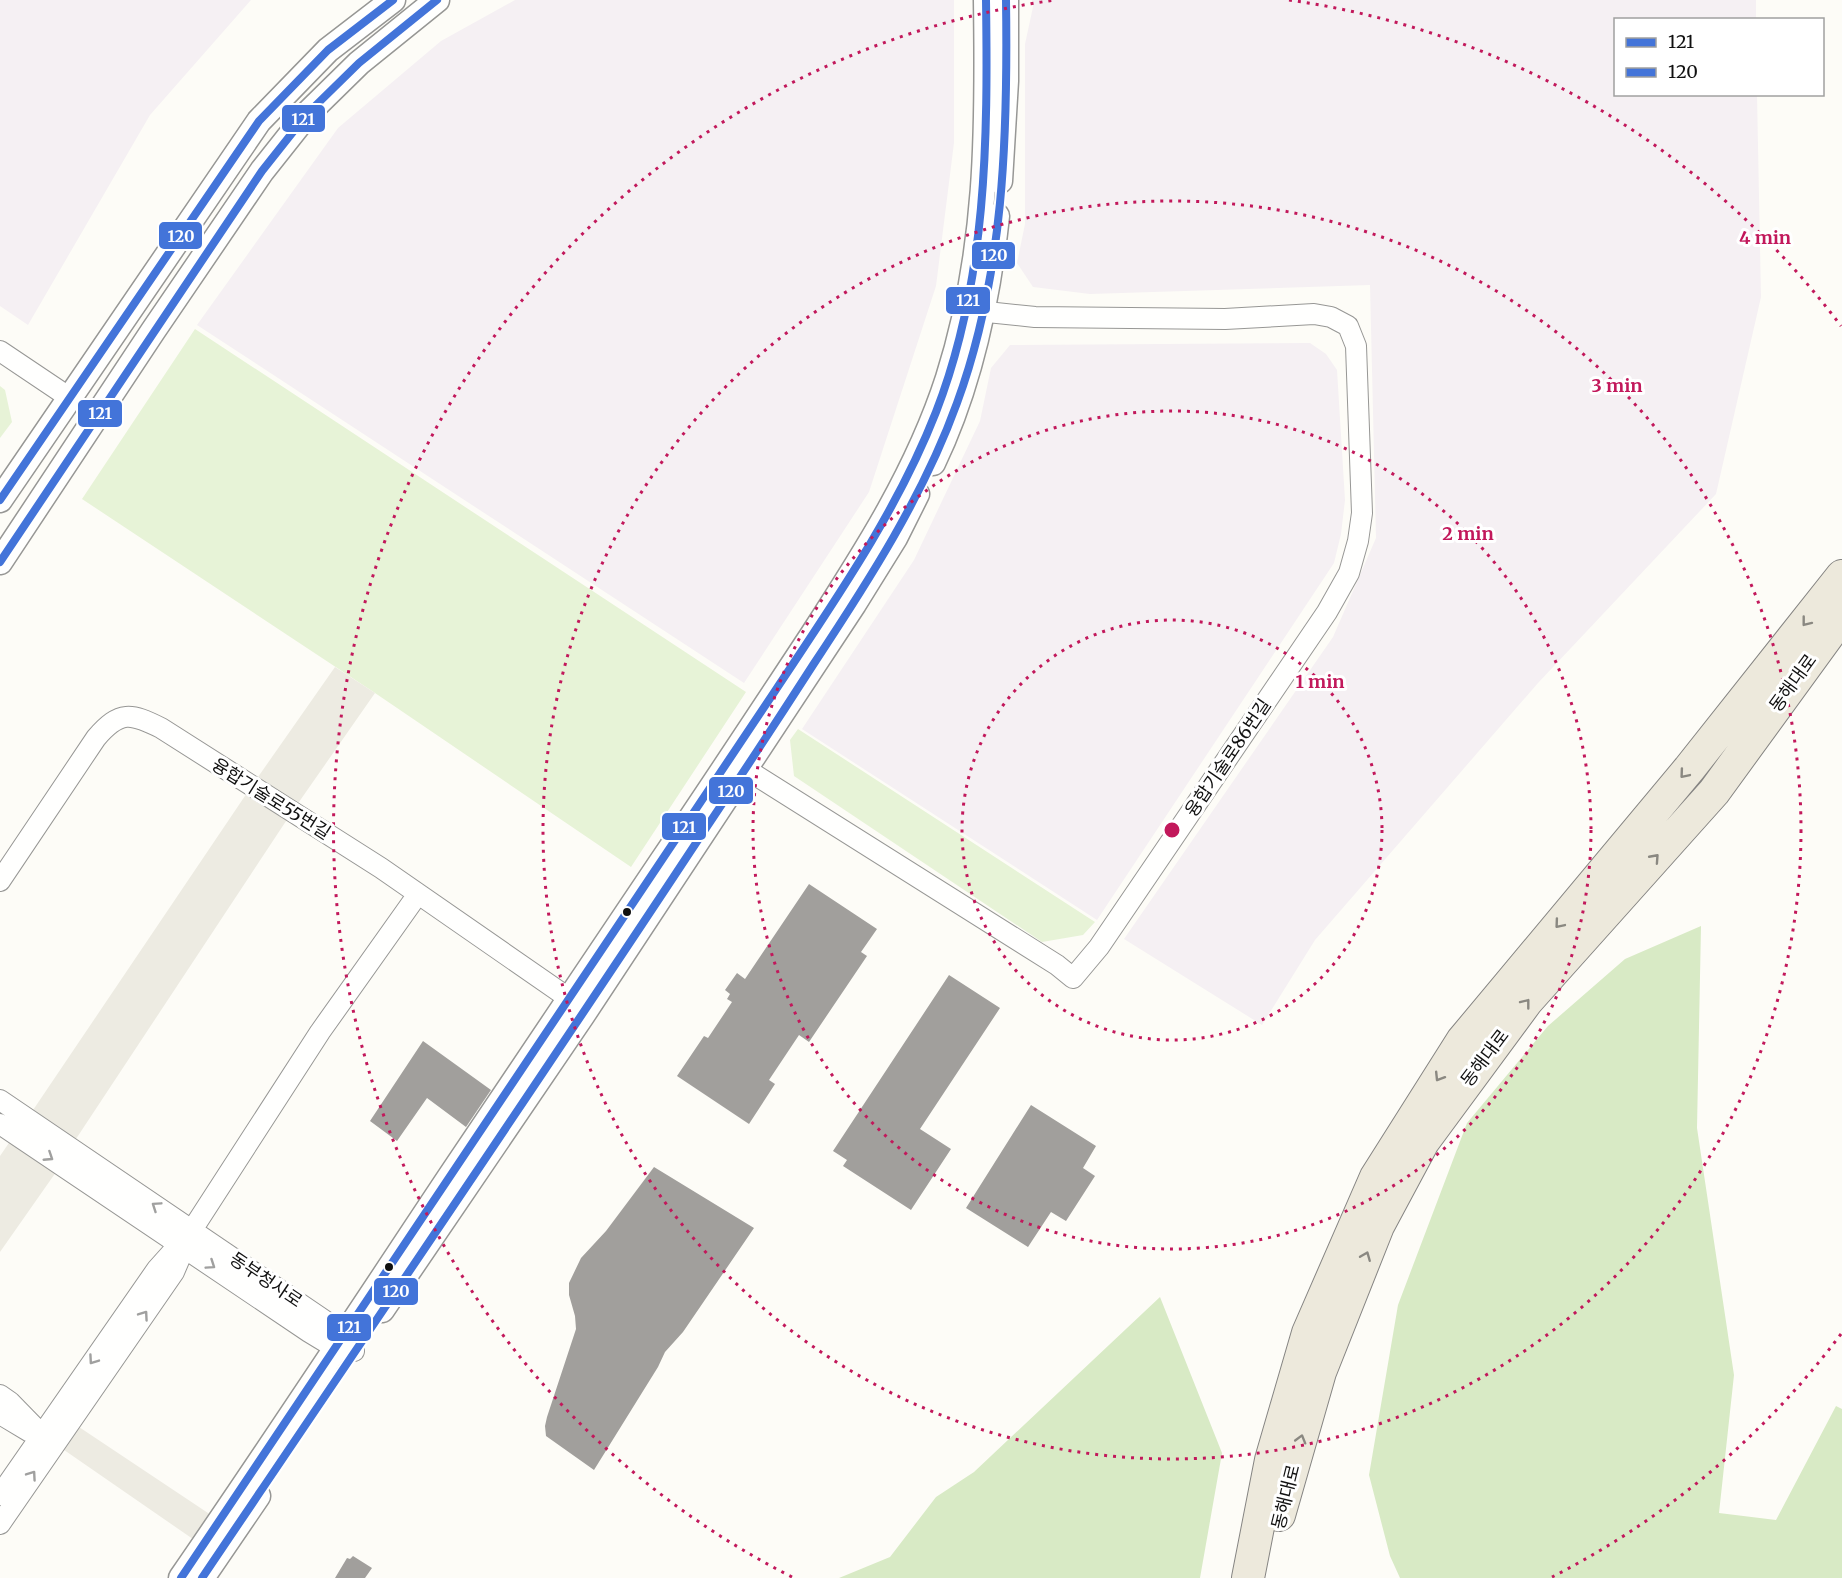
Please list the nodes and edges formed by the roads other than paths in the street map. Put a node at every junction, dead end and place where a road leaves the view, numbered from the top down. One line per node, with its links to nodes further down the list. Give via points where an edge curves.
1 (393, 0): 7 (street, via 328,50 259,121)
2 (437, 0): 8 (street, via 359,63 308,113 262,171)
3 (986, 0): 5 (street, via 987,152)
4 (1006, 0): 5 (street, via 1004,151 992,260)
5 (974, 311): 13 (street, via 921,450 891,509); 13 (street, 융합기술로86번길, via 1035,317 1225,319 1314,314 1348,326 1356,346 1362,513 1349,573 1099,947 1073,978)
6 (0, 351): 7 (street)
7 (70, 398): 8 (street); 9 (street)
8 (97, 416): 10 (street)
9 (0, 500)
10 (0, 562)
11 (1842, 576): 28 (main road, one-way to 28, via 1689,769 1462,1041 1376,1177 1308,1333 1271,1460)
12 (1842, 616): 29 (main road, 동해대로, one-way to 12, via 1279,1517 1320,1372 1378,1226 1423,1142 1527,1001 1714,792)
13 (738, 764): 16 (street)
14 (0, 880): 15 (street, 융합기술로55번길, via 96,738 108,724 137,716)
15 (418, 894): 16 (street, 융합기술로55번길); 19 (street, via 320,1032)
16 (577, 1005): 20 (street)
17 (0, 1101): 19 (street, 동부청사로, one-way to 17)
18 (0, 1124): 19 (street, 동부청사로, one-way to 19)
19 (185, 1241): 20 (street, 동부청사로); 23 (street, via 174,1272)
20 (346, 1345): 26 (street); 27 (street, via 315,1412)
21 (0, 1395): 23 (street)
22 (0, 1414): 23 (street)
23 (45, 1440): 24 (street); 25 (street, one-way to 23)
24 (0, 1495)
25 (0, 1524)
26 (181, 1578)
27 (202, 1578)
28 (1248, 1578)
29 (1269, 1578)

